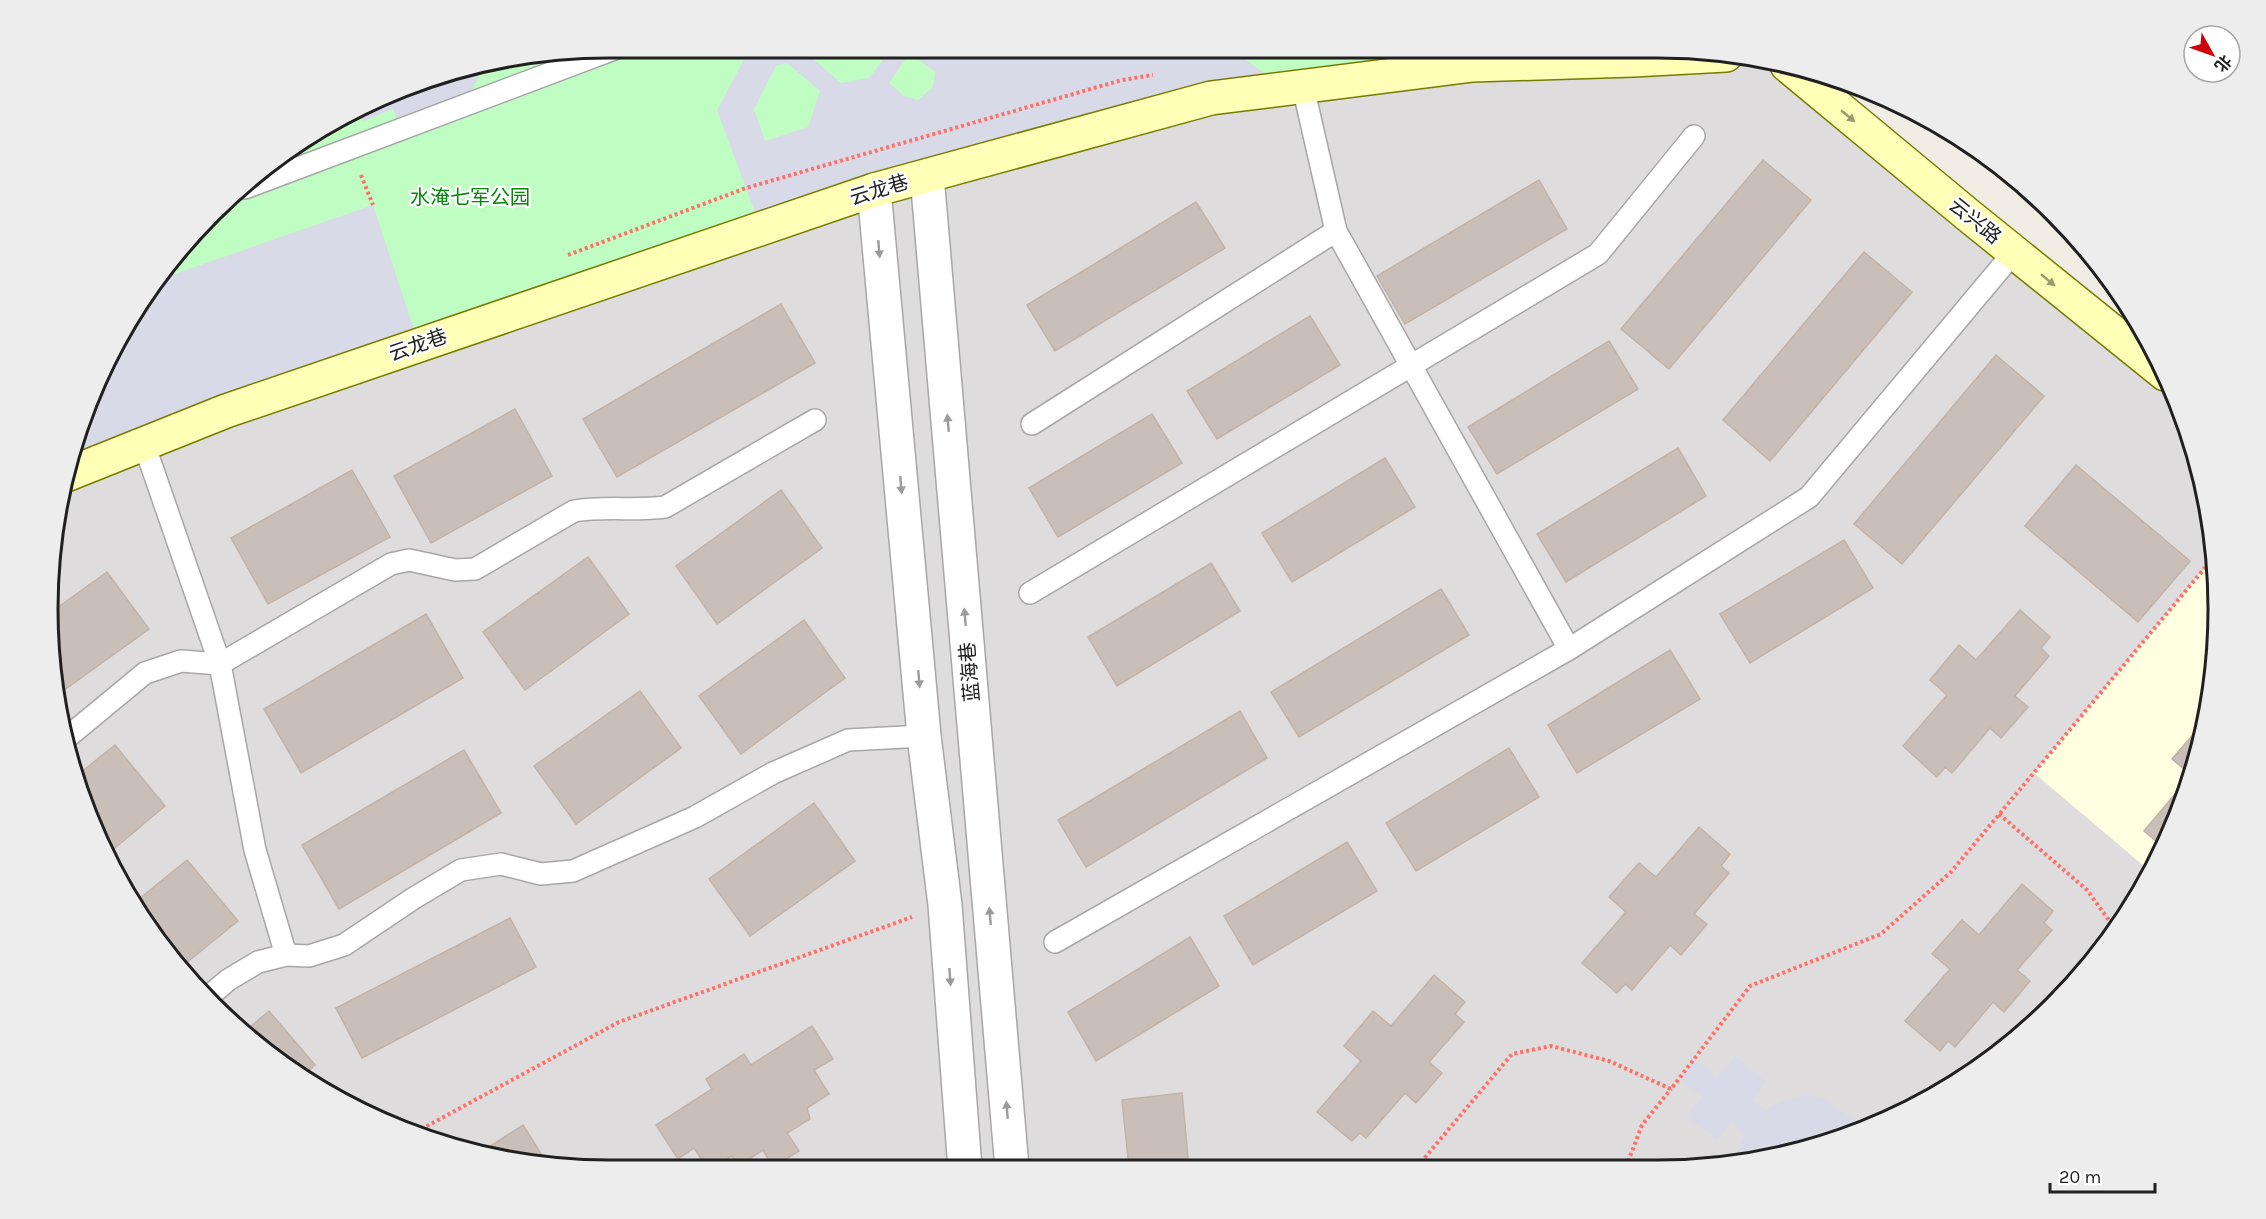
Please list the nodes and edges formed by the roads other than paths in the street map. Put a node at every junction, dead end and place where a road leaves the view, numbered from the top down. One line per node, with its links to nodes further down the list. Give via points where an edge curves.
1 (1556, 58): 4 (street, 云龙巷)
2 (587, 59): 7 (lane)
3 (1803, 78): 10 (street, 云兴路, one-way to 10)
4 (1303, 87): 6 (street, 云龙巷, via 1211,98); 9 (lane)
5 (1694, 136): 12 (lane, via 1598,254)
6 (927, 176): 8 (street, 云龙巷); 26 (street, 蓝海巷, one-way to 6)
7 (263, 181)
8 (874, 190): 15 (street, 云龙巷, via 226,411); 21 (street, one-way to 21)
9 (1336, 231): 12 (lane); 14 (lane)
10 (2014, 252): 11 (street, 云兴路, one-way to 11); 18 (lane, via 1809,497)
11 (2148, 360)
12 (1410, 364): 17 (lane); 18 (lane)
13 (815, 420): 19 (lane, via 665,507 574,511 475,569 455,570 409,560 391,564)
14 (1032, 424)
15 (144, 444): 16 (street, 云龙巷); 19 (lane)
16 (76, 471)
17 (1030, 592)
18 (1569, 649): 22 (lane)
19 (220, 664): 20 (lane, via 181,661 145,673); 23 (lane, via 255,850)
20 (73, 733)
21 (924, 736): 23 (lane, via 848,740 773,773 695,817 573,871 541,874 501,864 461,870 344,945 309,956); 25 (street, one-way to 25, via 945,905)
22 (1055, 942)
23 (286, 955): 24 (lane, via 258,962)
24 (214, 992)
25 (964, 1160)
26 (1011, 1160)

